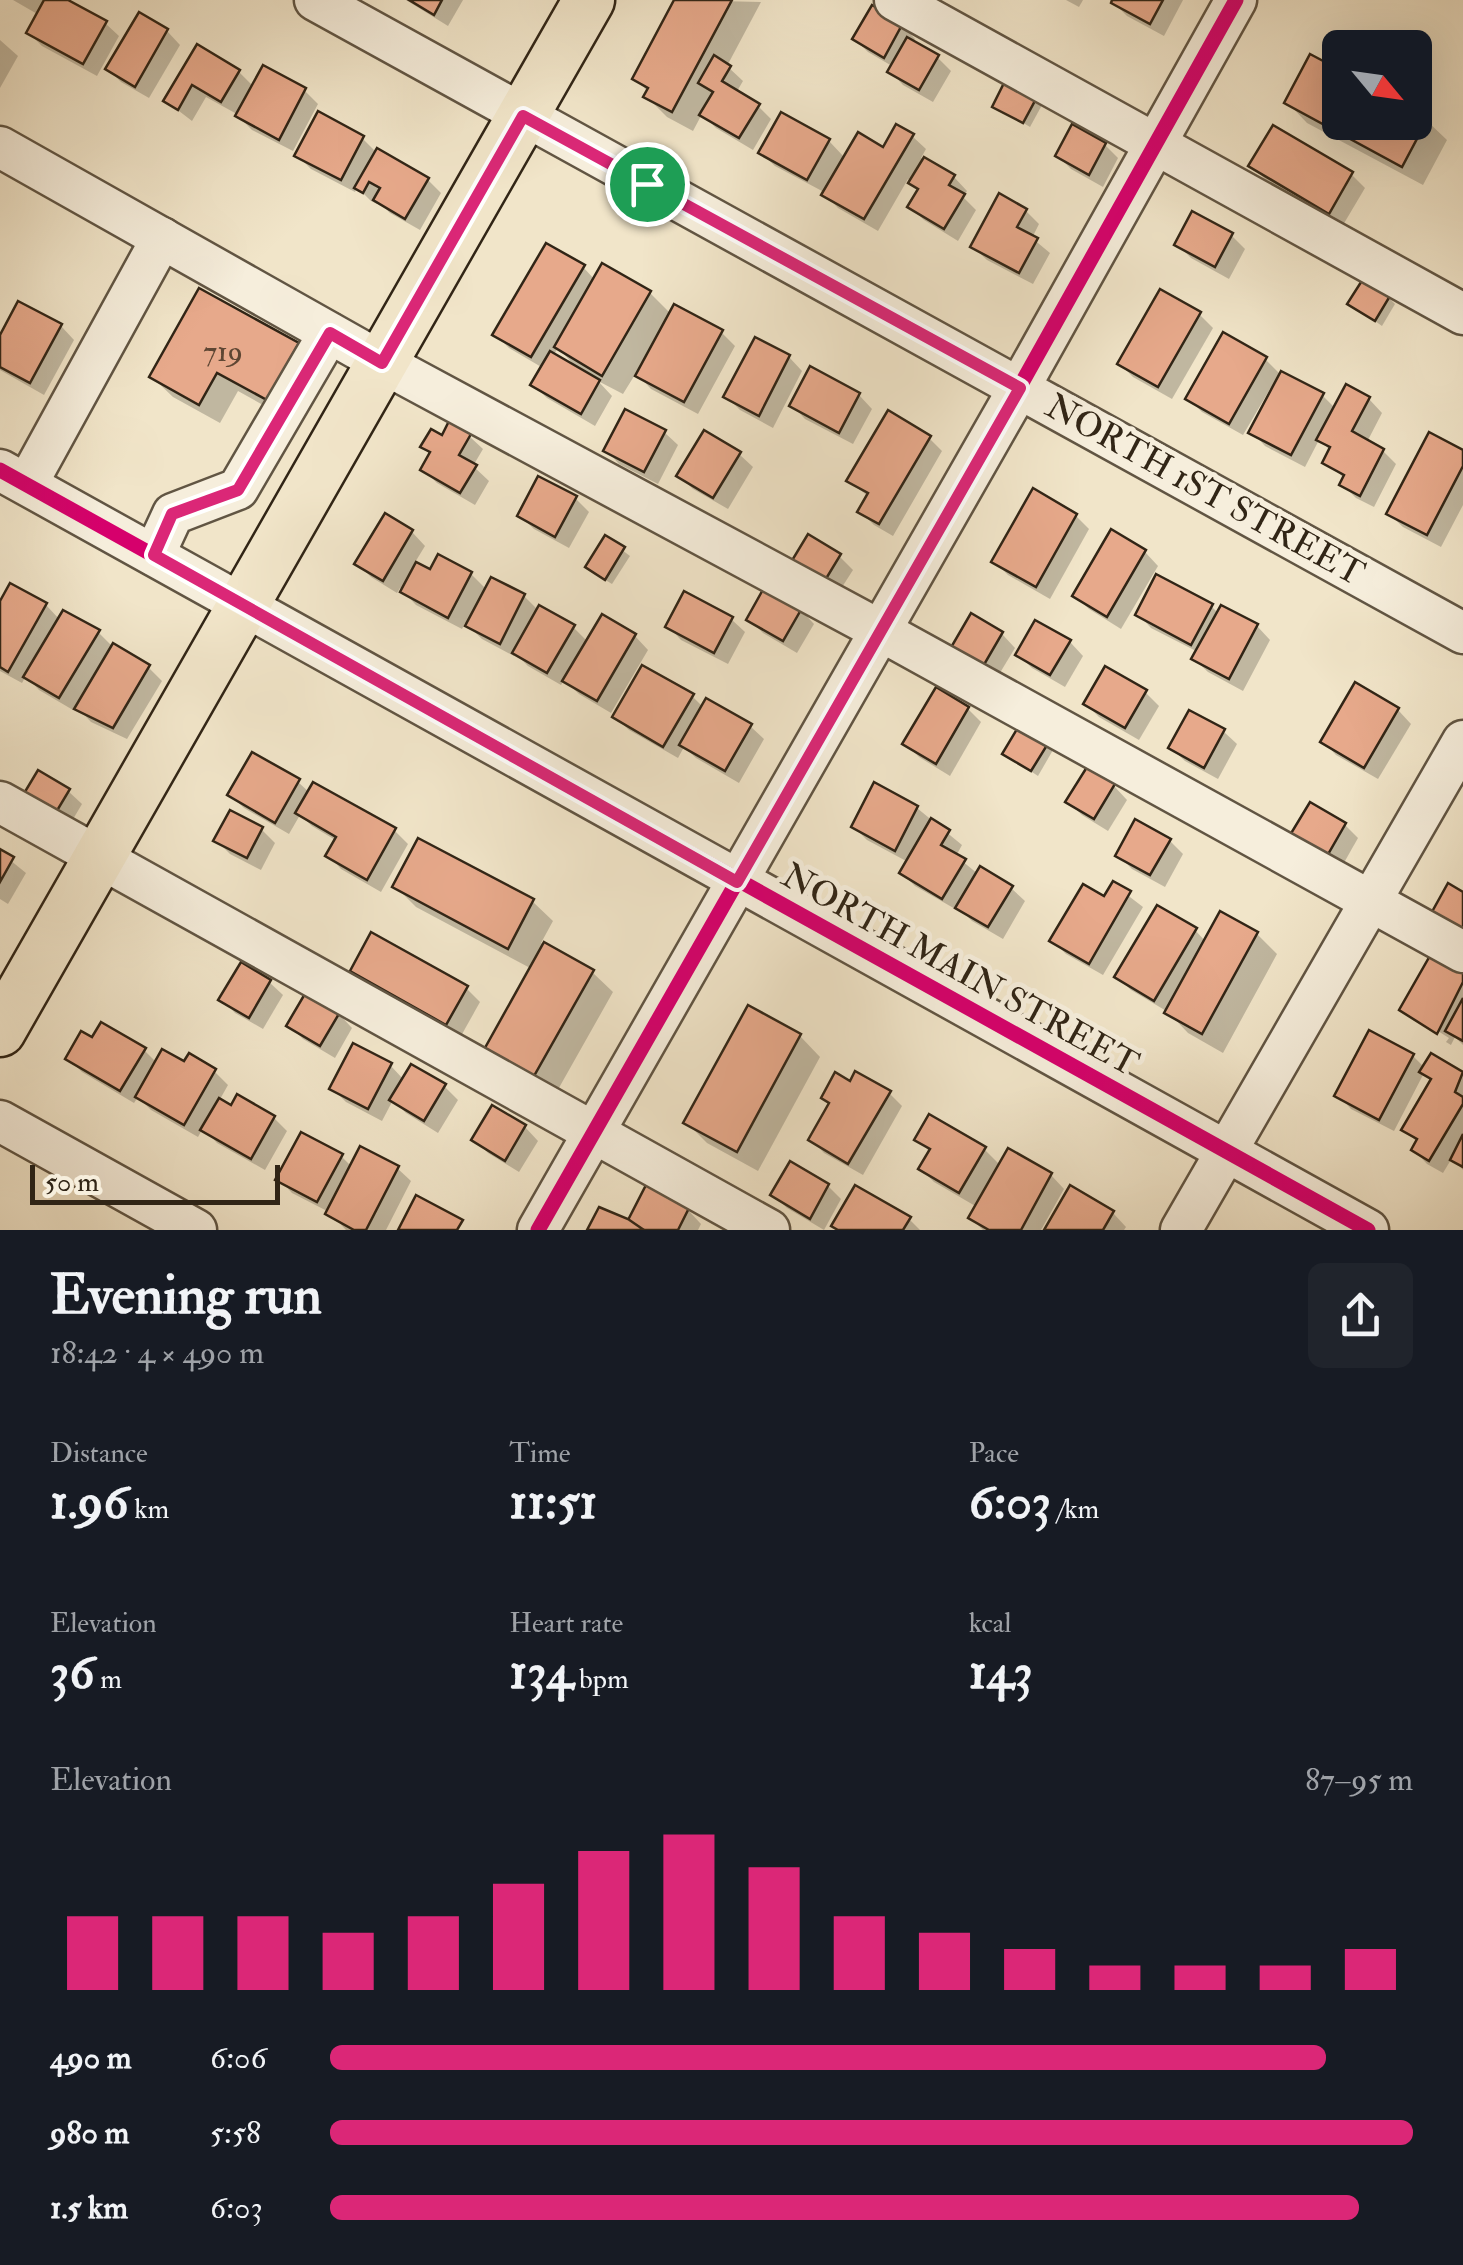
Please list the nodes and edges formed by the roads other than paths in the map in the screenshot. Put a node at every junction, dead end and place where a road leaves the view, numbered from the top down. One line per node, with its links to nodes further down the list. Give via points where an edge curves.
1 (315, 0): 5 (street, NORTH 1ST STREET)
2 (588, 0): 5 (main road)
3 (895, 0): 6 (street)
4 (1236, 0): 6 (street)
5 (523, 116): 11 (main road); 12 (street, NORTH 1ST STREET)
6 (1156, 142): 9 (street); 12 (street)
7 (0, 147): 8 (street)
8 (162, 238): 10 (street); 15 (street)
9 (1463, 314)
10 (330, 333): 11 (street); 13 (street)
11 (382, 363): 14 (main road); 18 (street)
12 (1020, 388): 18 (street); 19 (street, NORTH 1ST STREET)
13 (269, 438): 14 (street); 16 (street, via 238,490 172,514)
14 (323, 468): 17 (main road)
15 (13, 477): 16 (street, NORTH MAIN STREET)
16 (154, 555): 17 (street, NORTH MAIN STREET)
17 (246, 605): 22 (main road); 23 (street, NORTH MAIN STREET)
18 (881, 631): 23 (street); 24 (street)
19 (1463, 632)
20 (1463, 741): 24 (street)
21 (0, 802): 22 (street)
22 (99, 856): 26 (main road); 28 (street)
23 (737, 882): 28 (street); 29 (street, NORTH MAIN STREET)
24 (1371, 901): 25 (street); 29 (street)
25 (1463, 952)
26 (0, 1031)
27 (0, 1120): 30 (street)
28 (594, 1133): 31 (street); 32 (street)
29 (1226, 1151): 33 (street); 34 (street, NORTH MAIN STREET)
30 (196, 1230)
31 (538, 1230)
32 (769, 1230)
33 (1181, 1230)
34 (1368, 1230)

